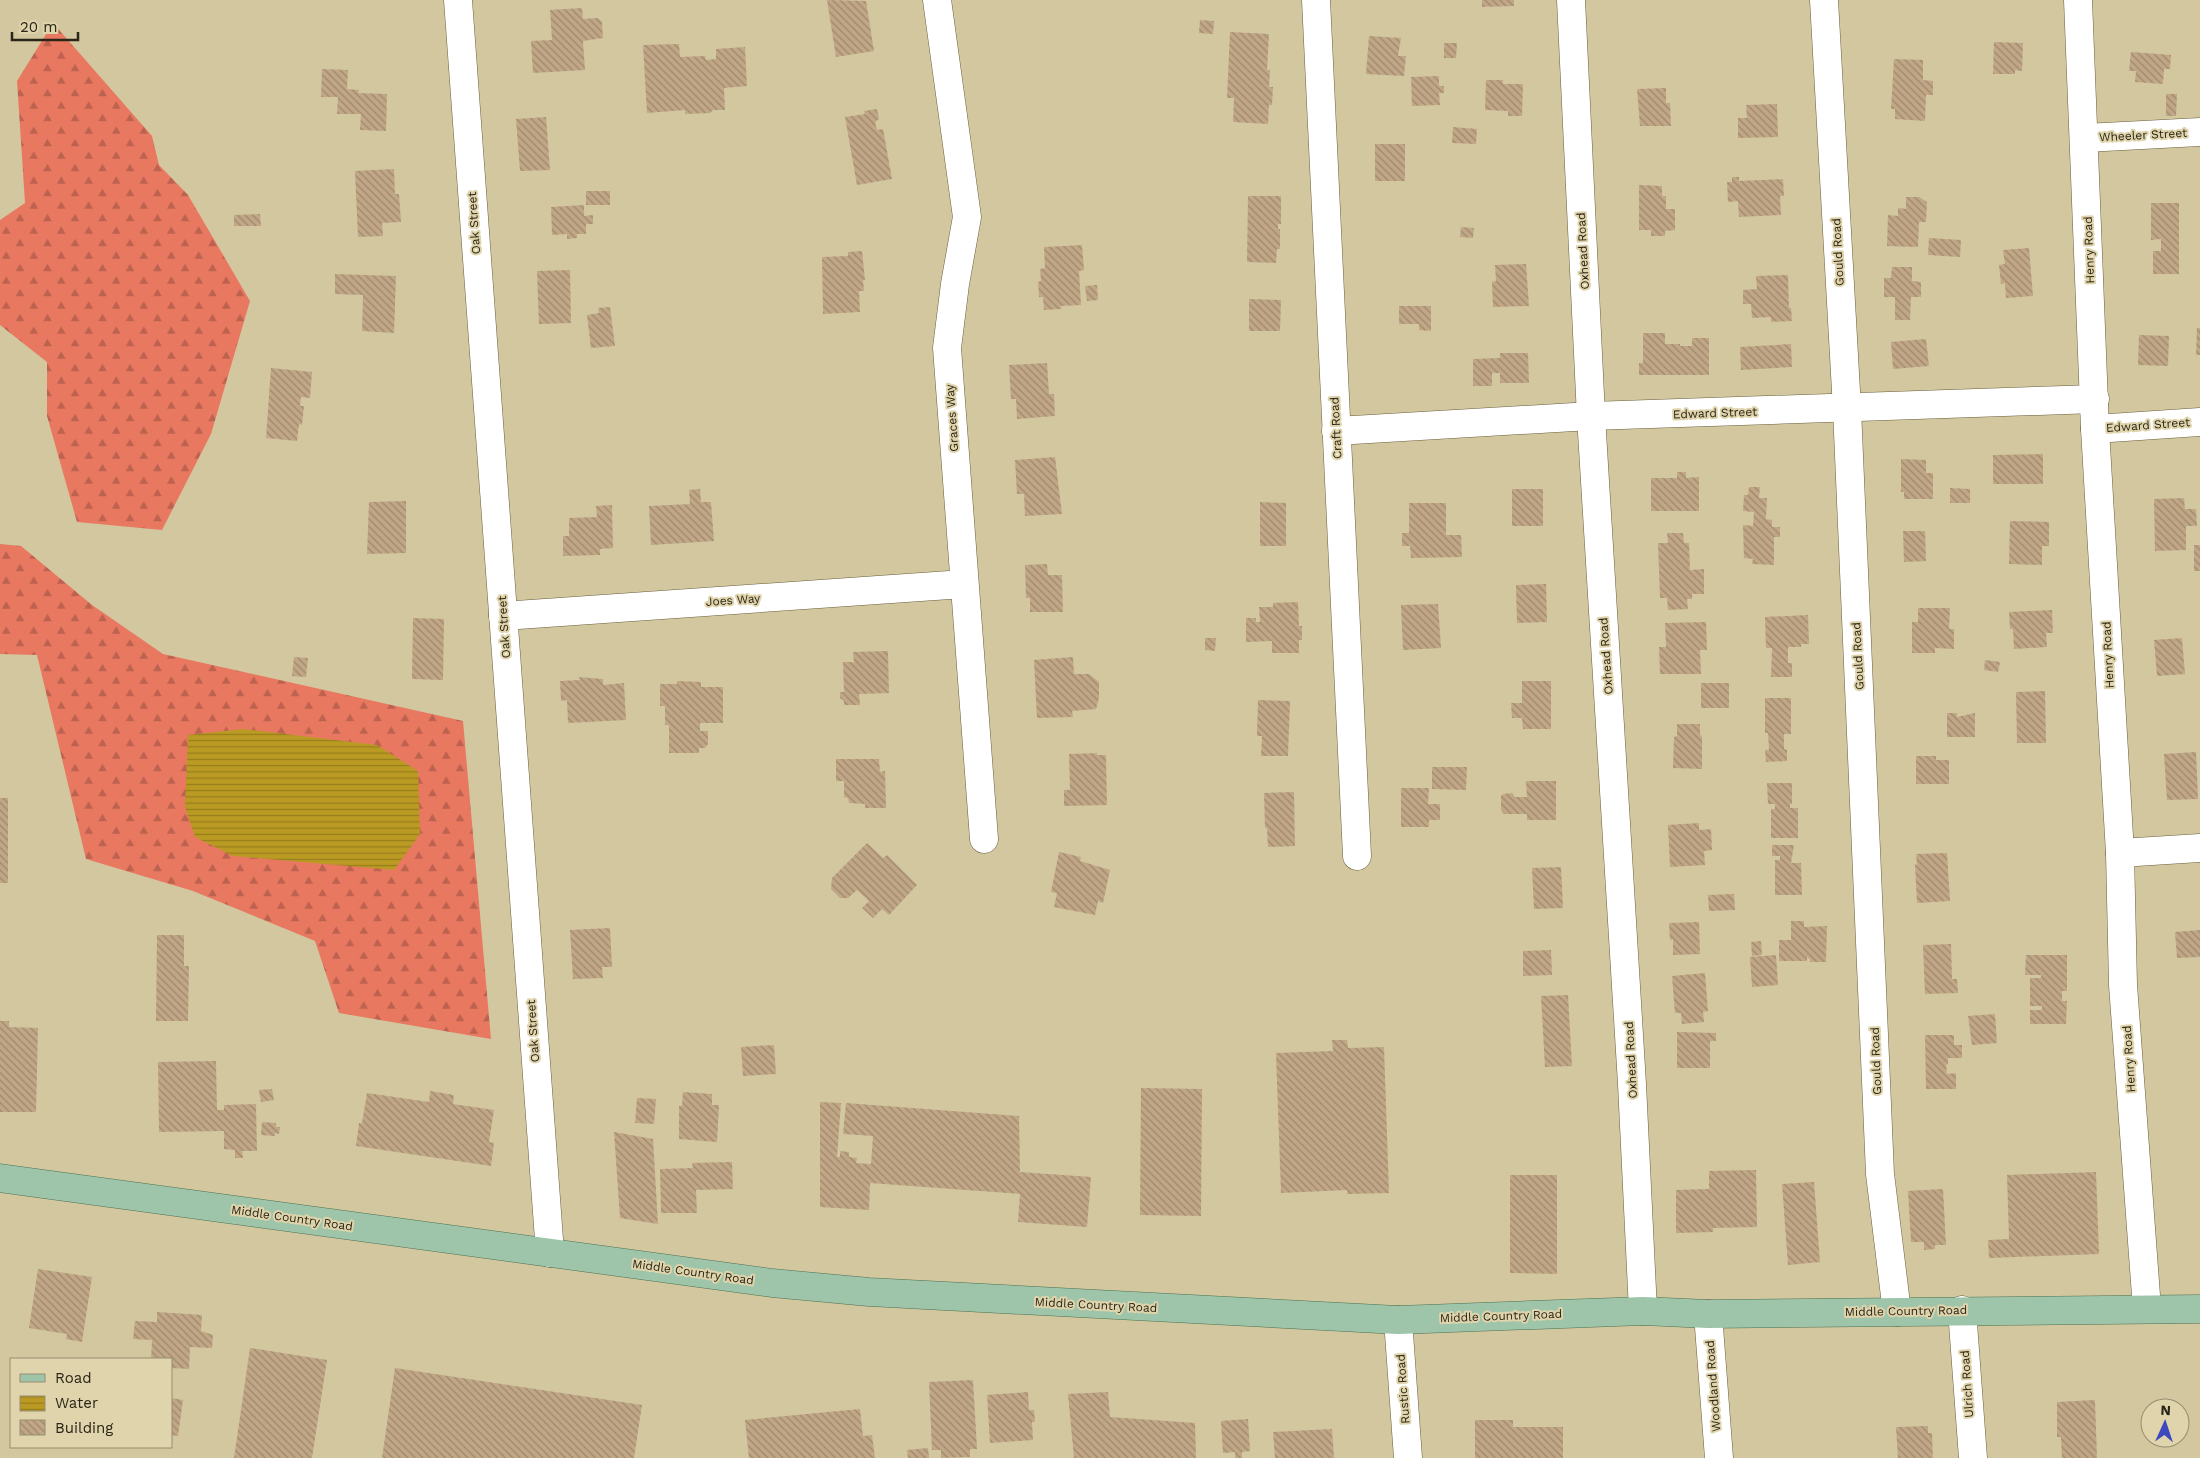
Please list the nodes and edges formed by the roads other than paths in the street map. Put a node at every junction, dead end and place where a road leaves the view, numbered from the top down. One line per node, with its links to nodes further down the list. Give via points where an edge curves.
1 (458, 0): 16 (street, Oak Street)
2 (937, 0): 15 (street, Graces Way, via 967,216 947,348)
3 (1316, 0): 14 (street, Craft Road)
4 (1571, 0): 11 (street, Oxhead Road)
5 (1824, 0): 10 (street, Gould Road)
6 (2078, 0): 8 (street, Henry Road)
7 (2200, 132): 8 (street, Wheeler Street)
8 (2085, 138): 9 (street, Henry Road)
9 (2094, 399): 10 (street, Edward Street); 13 (street, Henry Road)
10 (1847, 409): 11 (street, Edward Street); 27 (street, Gould Road, via 1880,1174)
11 (1591, 416): 14 (street, Edward Street); 26 (street, Oxhead Road)
12 (2200, 422): 13 (street, Edward Street)
13 (2095, 429): 19 (street, Henry Road)
14 (1336, 431): 20 (street, Craft Road)
15 (964, 584): 16 (street, Joes Way); 17 (street, Graces Way)
16 (503, 616): 22 (street, Oak Street)
17 (984, 839)
18 (2200, 848): 19 (street)
19 (2120, 854): 23 (street, Henry Road, via 2123,985)
20 (1357, 856)
21 (0, 1178): 22 (main road, Middle Country Road)
22 (550, 1253): 29 (main road, Middle Country Road, via 772,1283 869,1292)
23 (2147, 1309): 24 (main road, Middle Country Road); 25 (main road, Middle Country Road)
24 (2200, 1309)
25 (1962, 1310): 27 (main road, Middle Country Road); 32 (street, Ulrich Road)
26 (1643, 1311): 28 (main road, Middle Country Road); 29 (main road, Middle Country Road)
27 (1898, 1312): 28 (main road, Middle Country Road)
28 (1708, 1314): 31 (street, Woodland Road)
29 (1398, 1320): 30 (street, Rustic Road)
30 (1408, 1458)
31 (1719, 1458)
32 (1973, 1458)

